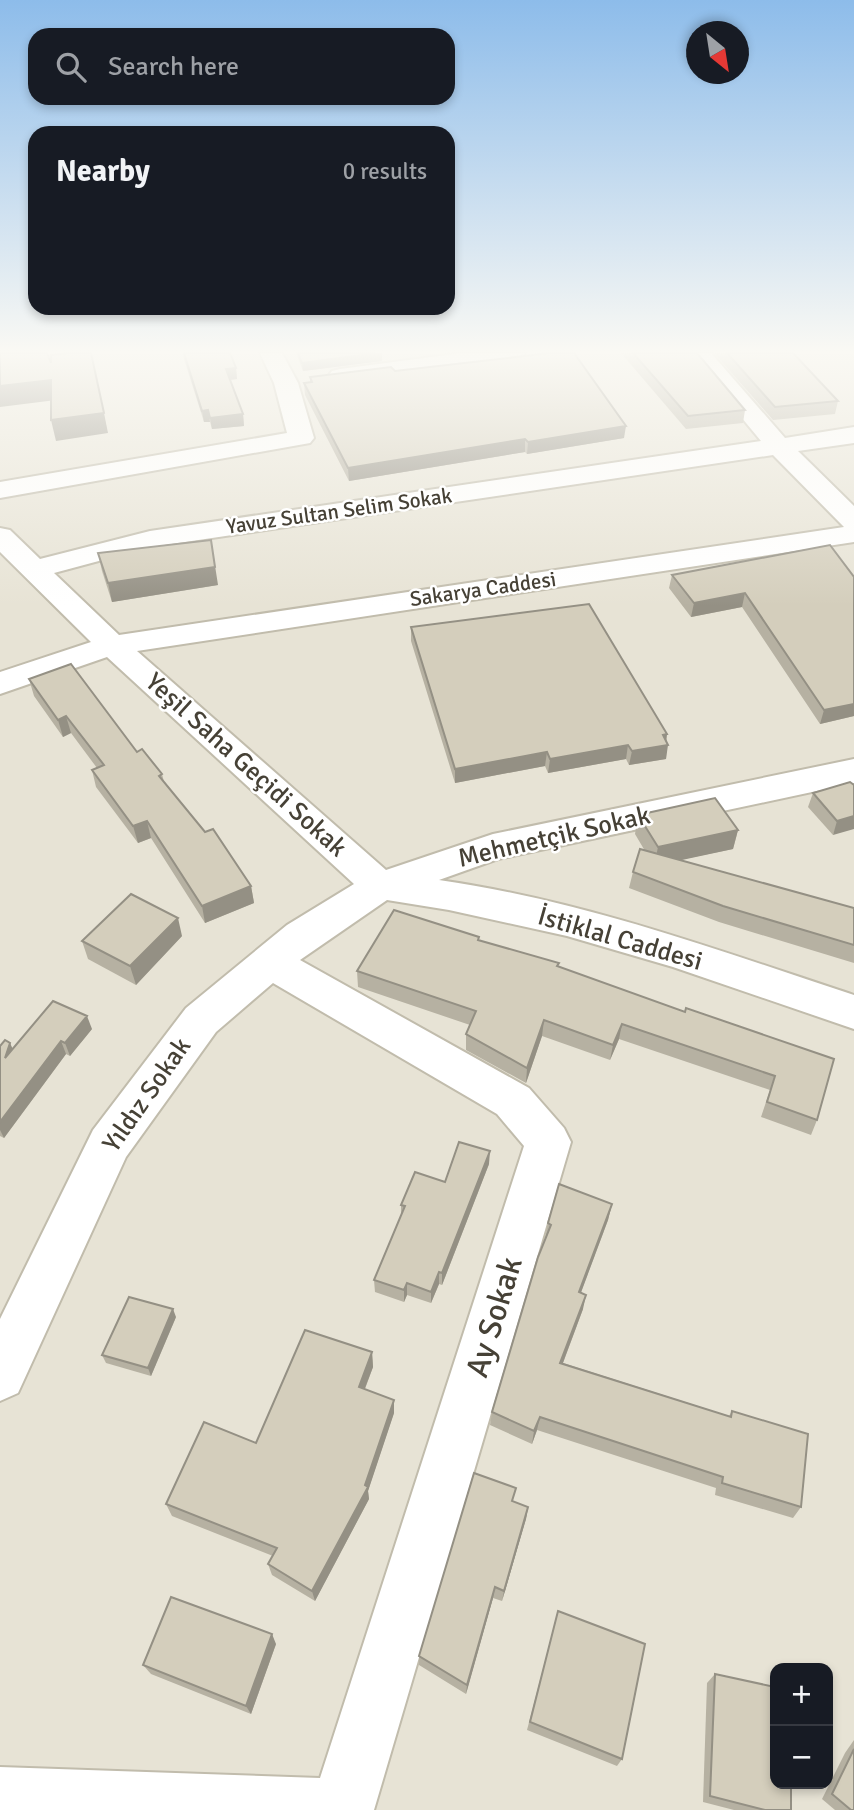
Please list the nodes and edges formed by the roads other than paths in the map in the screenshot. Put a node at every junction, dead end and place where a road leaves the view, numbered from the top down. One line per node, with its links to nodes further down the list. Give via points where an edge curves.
1 (301, 437): 5 (street)
2 (772, 437): 4 (street)
3 (837, 437): 4 (street, Yavuz Sultan Selim Sokak)
4 (779, 446): 6 (street); 9 (street, Yavuz Sultan Selim Sokak, via 150,539)
5 (0, 489)
6 (854, 522)
7 (854, 534): 10 (street, Sakarya Caddesi)
8 (0, 536): 9 (street, Yeşil Saha Geçidi Sokak)
9 (34, 569): 10 (street, Yeşil Saha Geçidi Sokak)
10 (112, 645): 11 (street, Sakarya Caddesi); 13 (street, Yeşil Saha Geçidi Sokak)
11 (0, 684)
12 (854, 771): 13 (street, Mehmetçik Sokak, via 493,847)
13 (380, 886): 14 (street, Yıldız Sokak, via 301,936); 15 (street, İstiklal Caddesi, via 433,892 614,932)
14 (270, 962): 16 (street, Yıldız Sokak, via 201,1020 108,1144); 19 (street, Ay Sokak, via 513,1101 548,1142)
15 (854, 1012)
16 (0, 1375)
17 (0, 1799): 18 (street)
18 (320, 1810)
19 (342, 1810)

